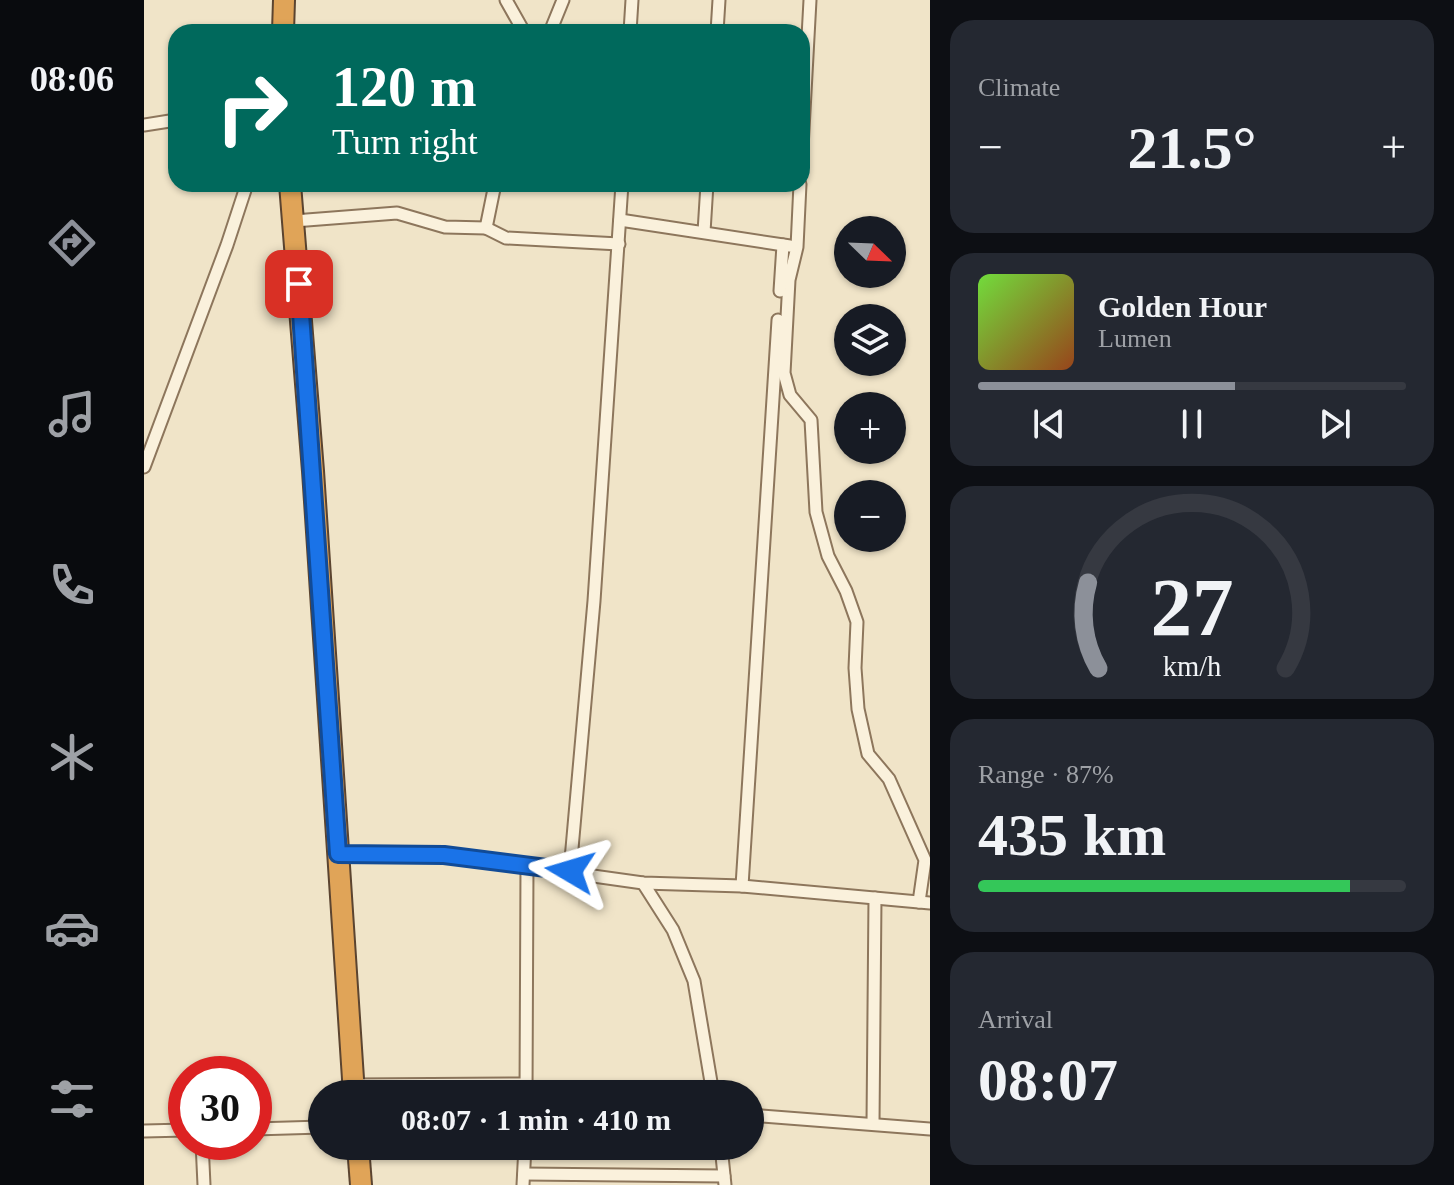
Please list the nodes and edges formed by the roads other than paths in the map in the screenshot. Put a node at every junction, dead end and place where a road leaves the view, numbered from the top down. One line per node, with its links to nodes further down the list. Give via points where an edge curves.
1 (284, 0): 7 (highway)
2 (506, 0): 8 (street)
3 (563, 0): 9 (street)
4 (632, 0): 10 (street)
5 (719, 0): 11 (street)
6 (810, 0): 12 (street)
7 (283, 24)
8 (520, 24)
9 (553, 24)
10 (630, 24)
11 (718, 24)
12 (809, 24)
13 (168, 121): 14 (street)
14 (144, 125)
15 (244, 192): 29 (street)
16 (291, 192): 22 (highway)
17 (493, 192): 23 (street)
18 (622, 192): 21 (street)
19 (706, 192): 24 (street)
20 (800, 192): 27 (street)
21 (620, 220): 24 (street); 25 (street)
22 (294, 221): 23 (street, via 397,213 445,227); 31 (highway)
23 (486, 228): 25 (street, via 506,238)
24 (704, 232): 26 (street)
25 (619, 244): 33 (street)
26 (783, 245): 27 (street); 35 (street)
27 (797, 247): 37 (street, via 789,280 784,373 790,395 811,420 816,512 828,556 857,622 858,709 868,754 889,779 925,860)
28 (144, 430): 29 (street)
29 (157, 431): 30 (street)
30 (144, 467)
31 (338, 854): 32 (street, via 444,855); 38 (highway)
32 (527, 866): 33 (street); 39 (street)
33 (570, 871): 34 (street)
34 (643, 883): 35 (street); 40 (street, via 673,930 694,981)
35 (742, 886): 36 (street)
36 (875, 898): 37 (street); 42 (street)
37 (924, 903)
38 (353, 1080)
39 (526, 1080)
40 (711, 1080)
41 (764, 1116): 42 (street)
42 (873, 1123): 45 (street)
43 (308, 1127): 44 (street)
44 (272, 1128)
45 (930, 1129)
46 (168, 1130): 47 (street)
47 (144, 1131)
48 (203, 1160): 54 (street)
49 (359, 1160): 55 (highway)
50 (722, 1160): 53 (street)
51 (524, 1179): 52 (street)
52 (683, 1180): 53 (street)
53 (724, 1180)
54 (204, 1185)
55 (361, 1185)

